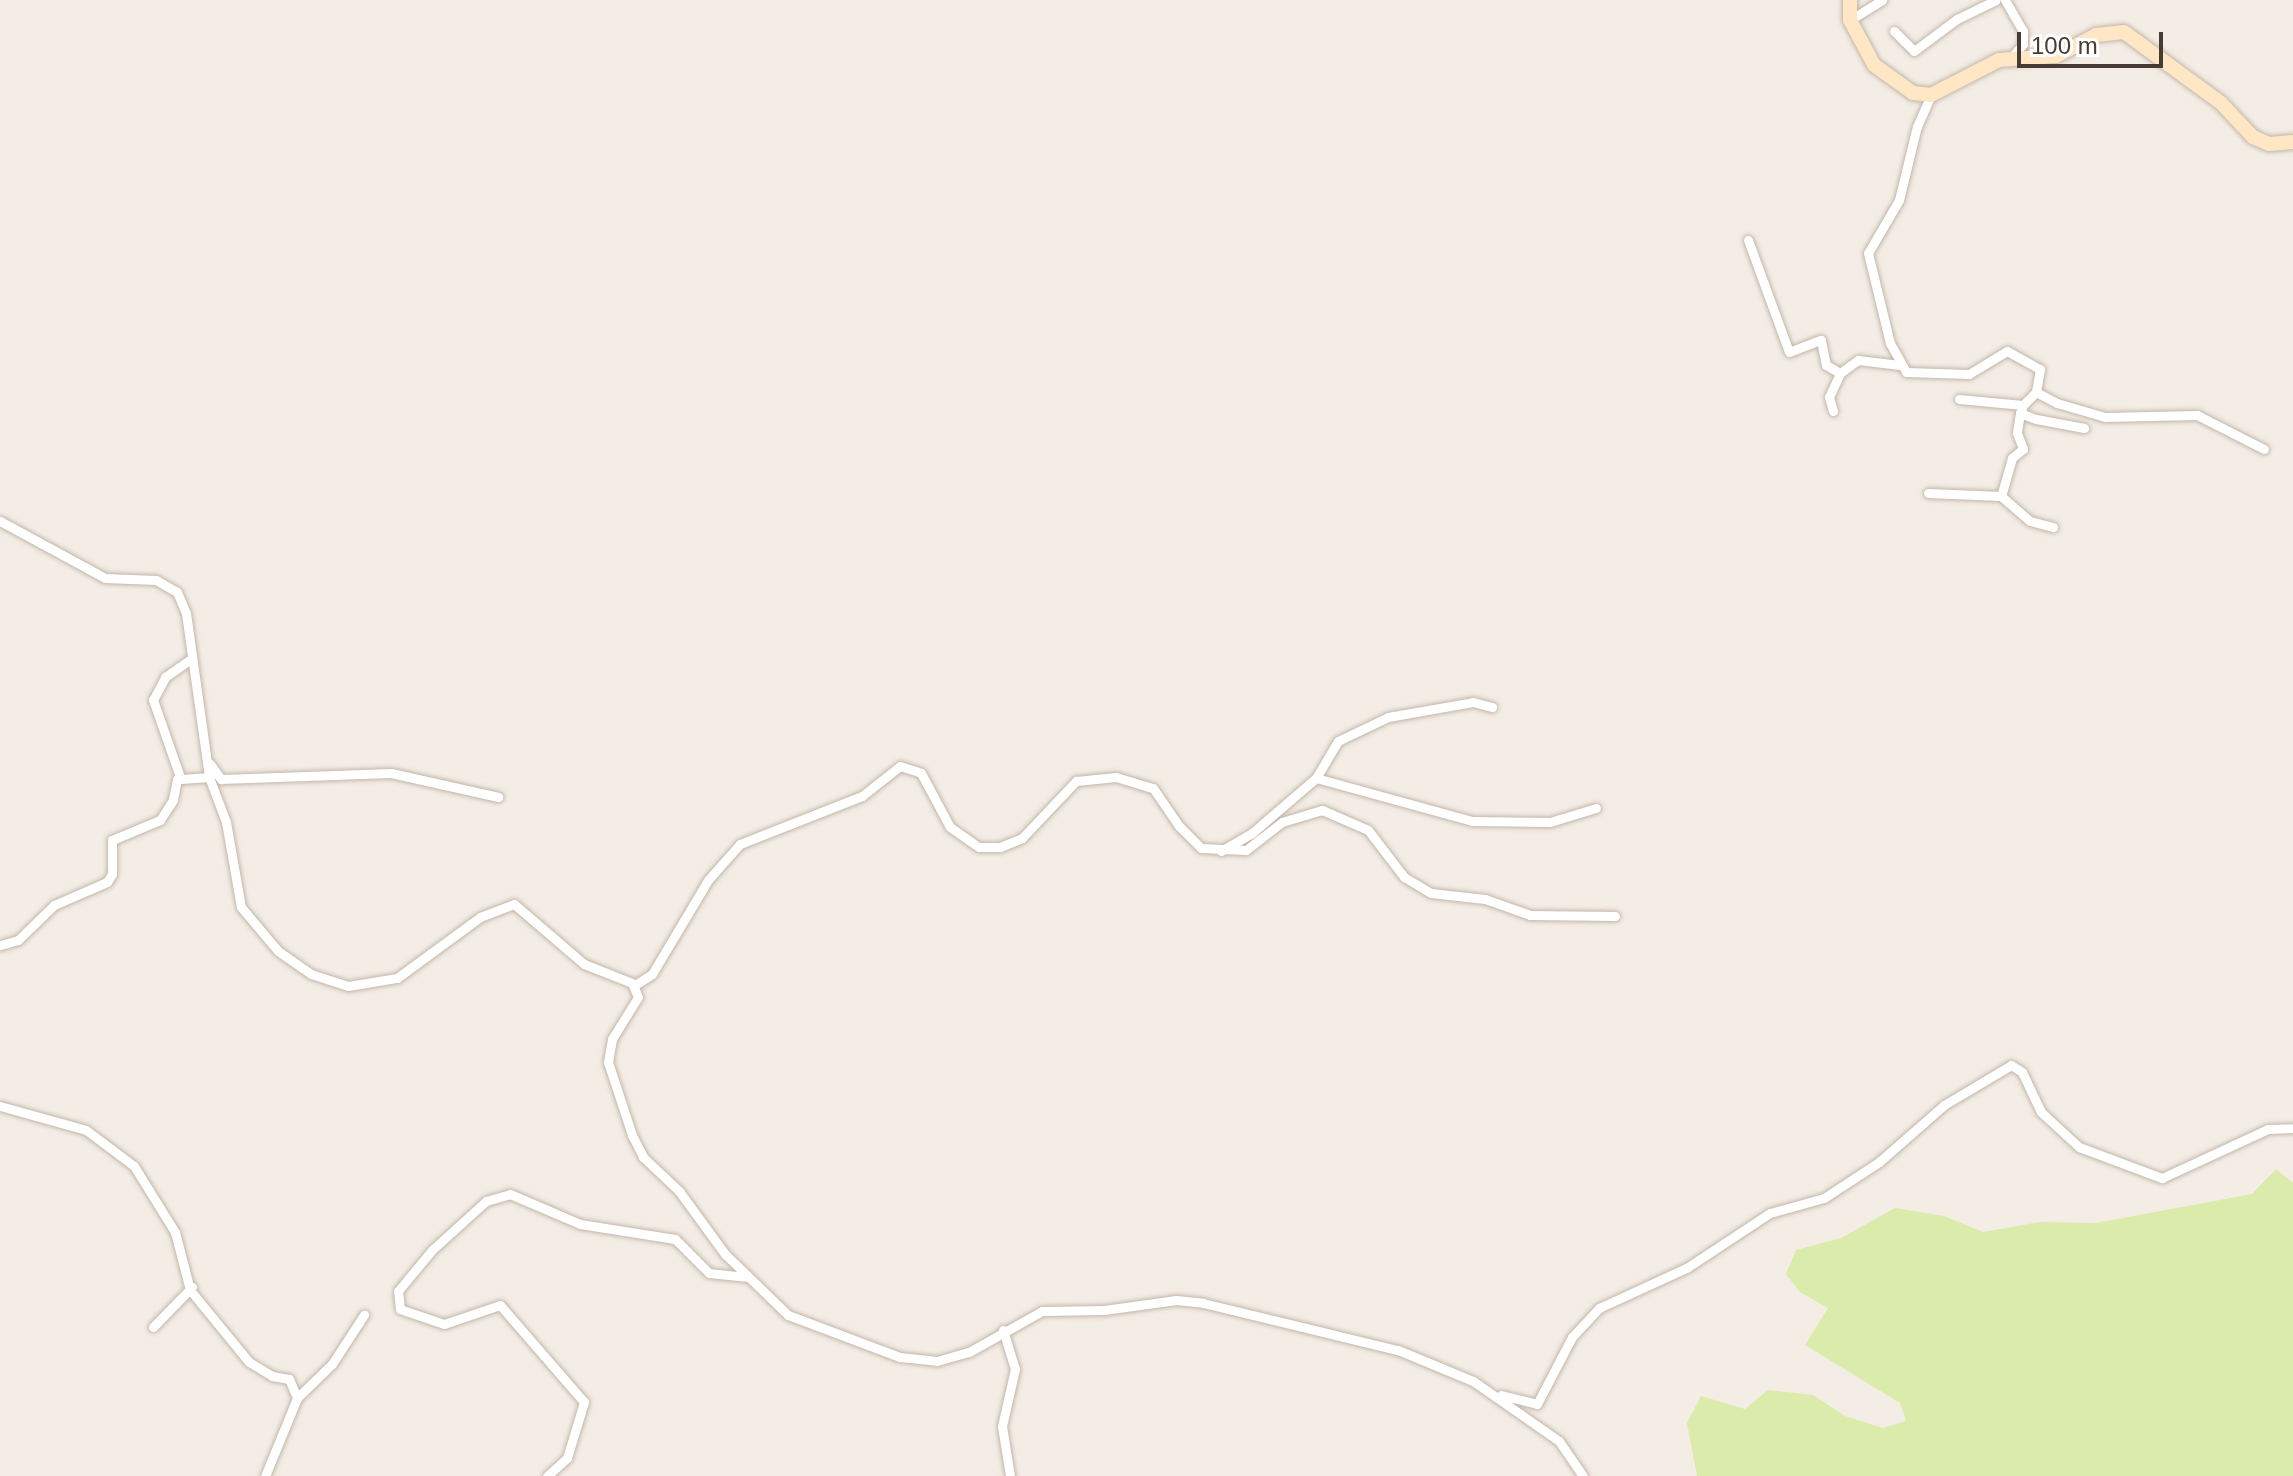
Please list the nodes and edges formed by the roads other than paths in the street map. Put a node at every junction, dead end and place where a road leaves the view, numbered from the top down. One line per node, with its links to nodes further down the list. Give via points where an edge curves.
1 (1850, 0): 5 (street)
2 (1882, 0): 5 (street)
3 (1996, 0): 6 (street, via 1957,19 1914,51)
4 (2005, 0): 7 (street, via 2023,31 2023,44)
5 (1850, 20): 8 (street, via 1881,73 1913,93)
6 (1894, 31)
7 (2010, 59): 8 (street); 9 (street, via 2056,56 2096,35 2124,32 2211,94 2259,141)
8 (1931, 95): 11 (street, via 1917,126 1899,200 1868,253)
9 (2293, 142)
10 (1748, 240): 12 (street, via 1789,352 1821,340 1826,365)
11 (1900, 365): 12 (street, via 1858,360); 13 (street, via 1913,376 1969,374 2007,351 2043,373)
12 (1840, 373): 16 (street, via 1829,397)
13 (2036, 392): 15 (street); 18 (street, via 2105,417 2197,415)
14 (1959, 399): 15 (street)
15 (2021, 409): 17 (street); 20 (street, via 2017,433 2023,449 2012,458)
16 (1833, 411)
17 (2084, 428)
18 (2264, 449)
19 (1928, 493): 20 (street)
20 (2001, 496): 22 (street, via 2030,521)
21 (0, 521): 23 (street, via 105,578 166,583 186,613)
22 (2053, 527)
23 (192, 658): 25 (street); 26 (street, via 165,677 153,700)
24 (1492, 707): 28 (street, via 1473,702 1388,717 1333,745)
25 (203, 741): 27 (street); 29 (street, via 221,779 391,773)
26 (180, 777): 27 (street); 33 (street, via 160,820 112,840 112,874 107,882 54,905 18,940)
27 (209, 777): 34 (street, via 226,822 241,907 270,943 311,974 348,986 397,978 480,917 514,904 584,964)
28 (1316, 778): 30 (street, via 1472,821 1550,822); 31 (street, via 1252,833)
29 (498, 797)
30 (1596, 808)
31 (1221, 851): 32 (street, via 1246,850 1282,822 1322,810 1368,830 1404,877 1431,893 1485,899 1530,915); 34 (street, via 1194,843 1149,785 1107,776 1074,782 1017,841 979,847 950,827 921,773 897,766 862,796 740,844 708,880 652,974)
32 (1615, 916)
33 (0, 945)
34 (635, 985): 37 (street, via 637,999 612,1039 608,1062 632,1135 643,1157 679,1191)
35 (0, 1106): 38 (street, via 96,1135 134,1166 175,1232)
36 (2293, 1128): 42 (street, via 2268,1129 2162,1178 2079,1147 2041,1112 2022,1072 2011,1065 1944,1105 1879,1162 1824,1198 1770,1213 1688,1267 1599,1308 1572,1337 1537,1404)
37 (746, 1277): 41 (street, via 788,1315 828,1334 916,1360 956,1357); 45 (street, via 709,1273 675,1239 580,1224 510,1194 486,1201 432,1250 398,1291 397,1306 444,1324 500,1305 584,1402 567,1458)
38 (192, 1287): 40 (street); 43 (street, via 249,1362 272,1376 286,1375)
39 (364, 1315): 43 (street, via 337,1358)
40 (153, 1327)
41 (1003, 1330): 42 (street, via 1042,1311 1188,1300 1398,1350); 46 (street, via 1015,1369 1002,1426)
42 (1497, 1395): 47 (street, via 1559,1441)
43 (297, 1398): 44 (street)
44 (265, 1476)
45 (547, 1476)
46 (1010, 1476)
47 (1583, 1476)

